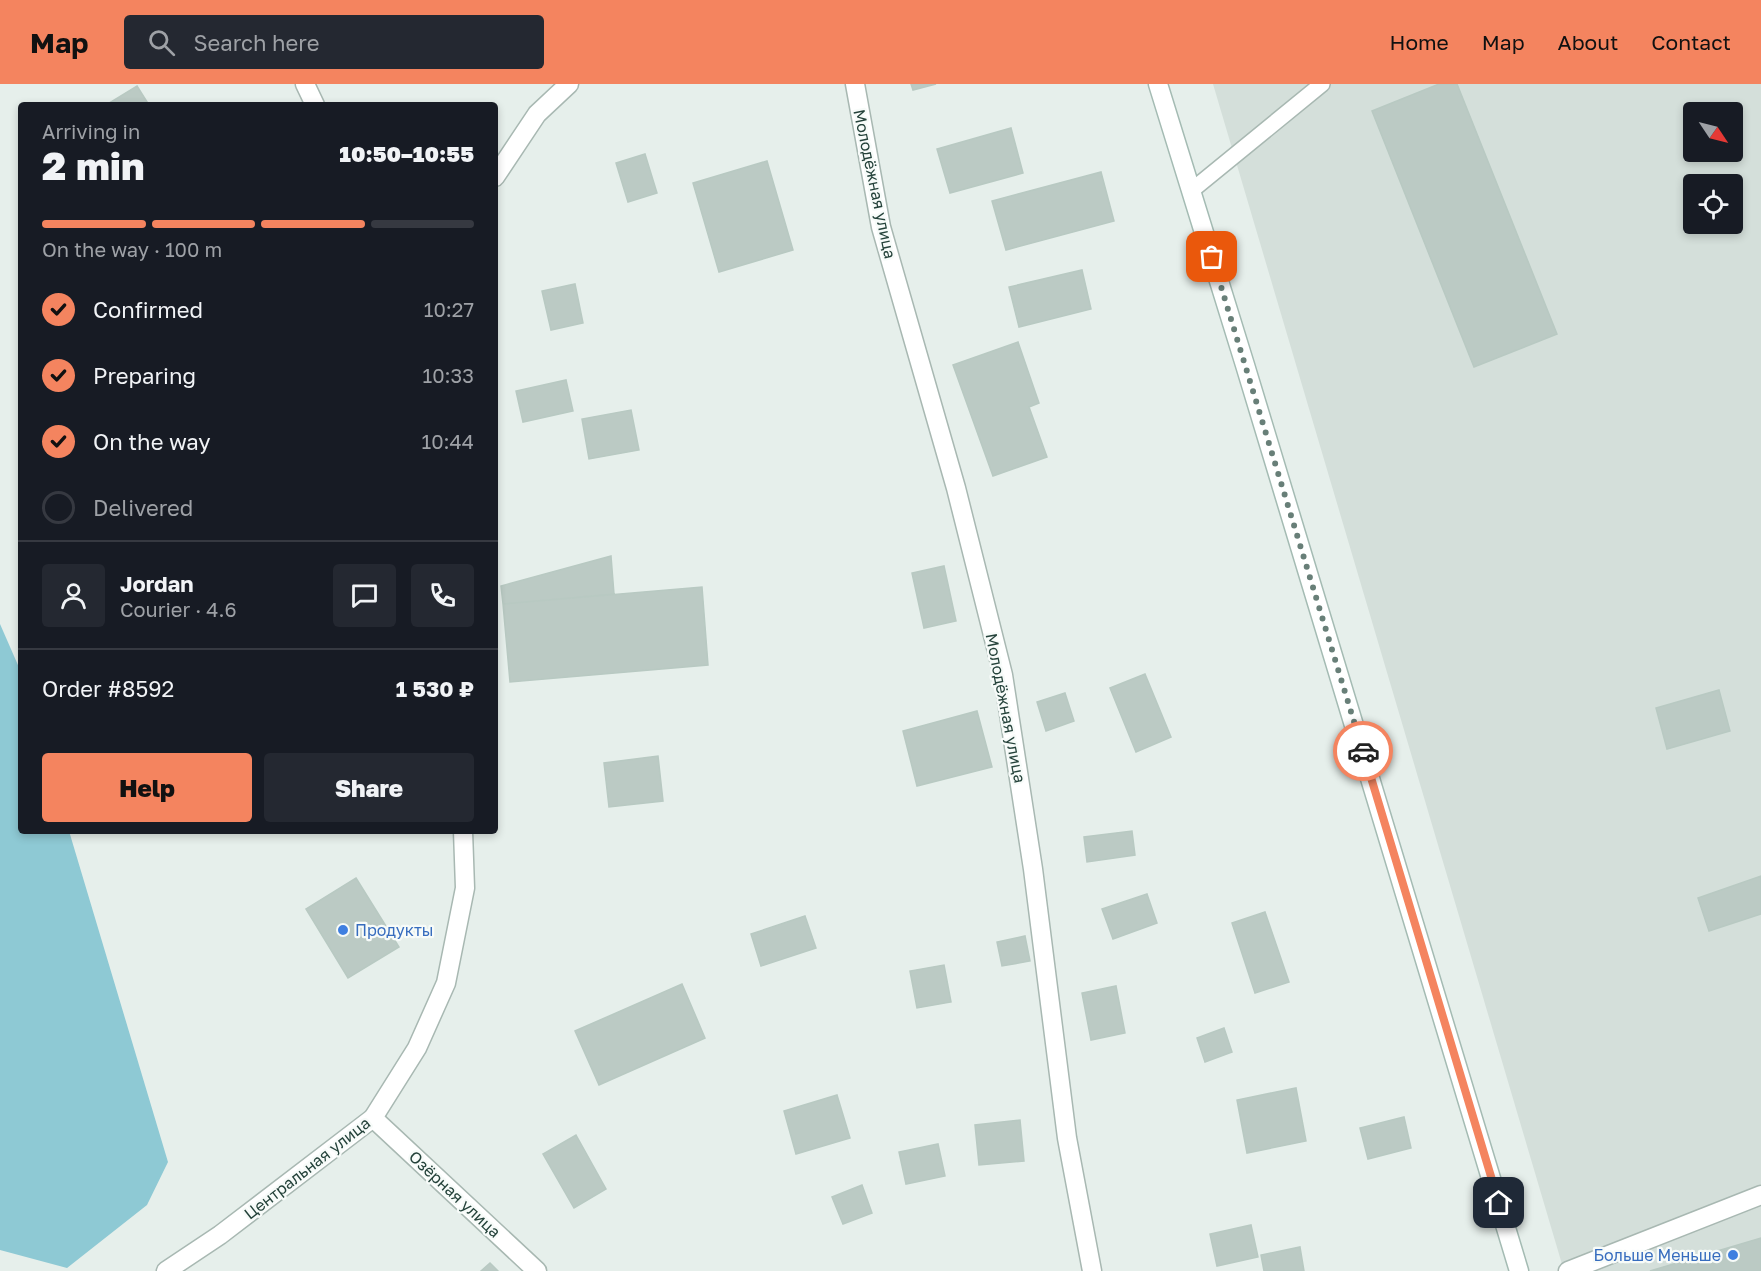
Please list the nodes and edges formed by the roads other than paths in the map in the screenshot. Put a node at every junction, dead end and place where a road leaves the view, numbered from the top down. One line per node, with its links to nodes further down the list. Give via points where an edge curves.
1 (305, 84): 6 (street)
2 (569, 84): 7 (street, via 537,114)
3 (855, 84): 14 (street, Молодёжная улица, via 880,227 956,488 1003,675 1033,868 1067,1138)
4 (1158, 84): 8 (street)
5 (1322, 84): 8 (lane)
6 (314, 102)
7 (498, 172)
8 (1191, 191): 15 (street)
9 (463, 834): 10 (street, Центральная улица, via 465,888 446,983 417,1048)
10 (373, 1118): 12 (street, Центральная улица, via 220,1235); 13 (street, Озёрная улица)
11 (1761, 1196): 16 (street)
12 (166, 1271)
13 (537, 1271)
14 (1092, 1271)
15 (1519, 1271)
16 (1568, 1271)

